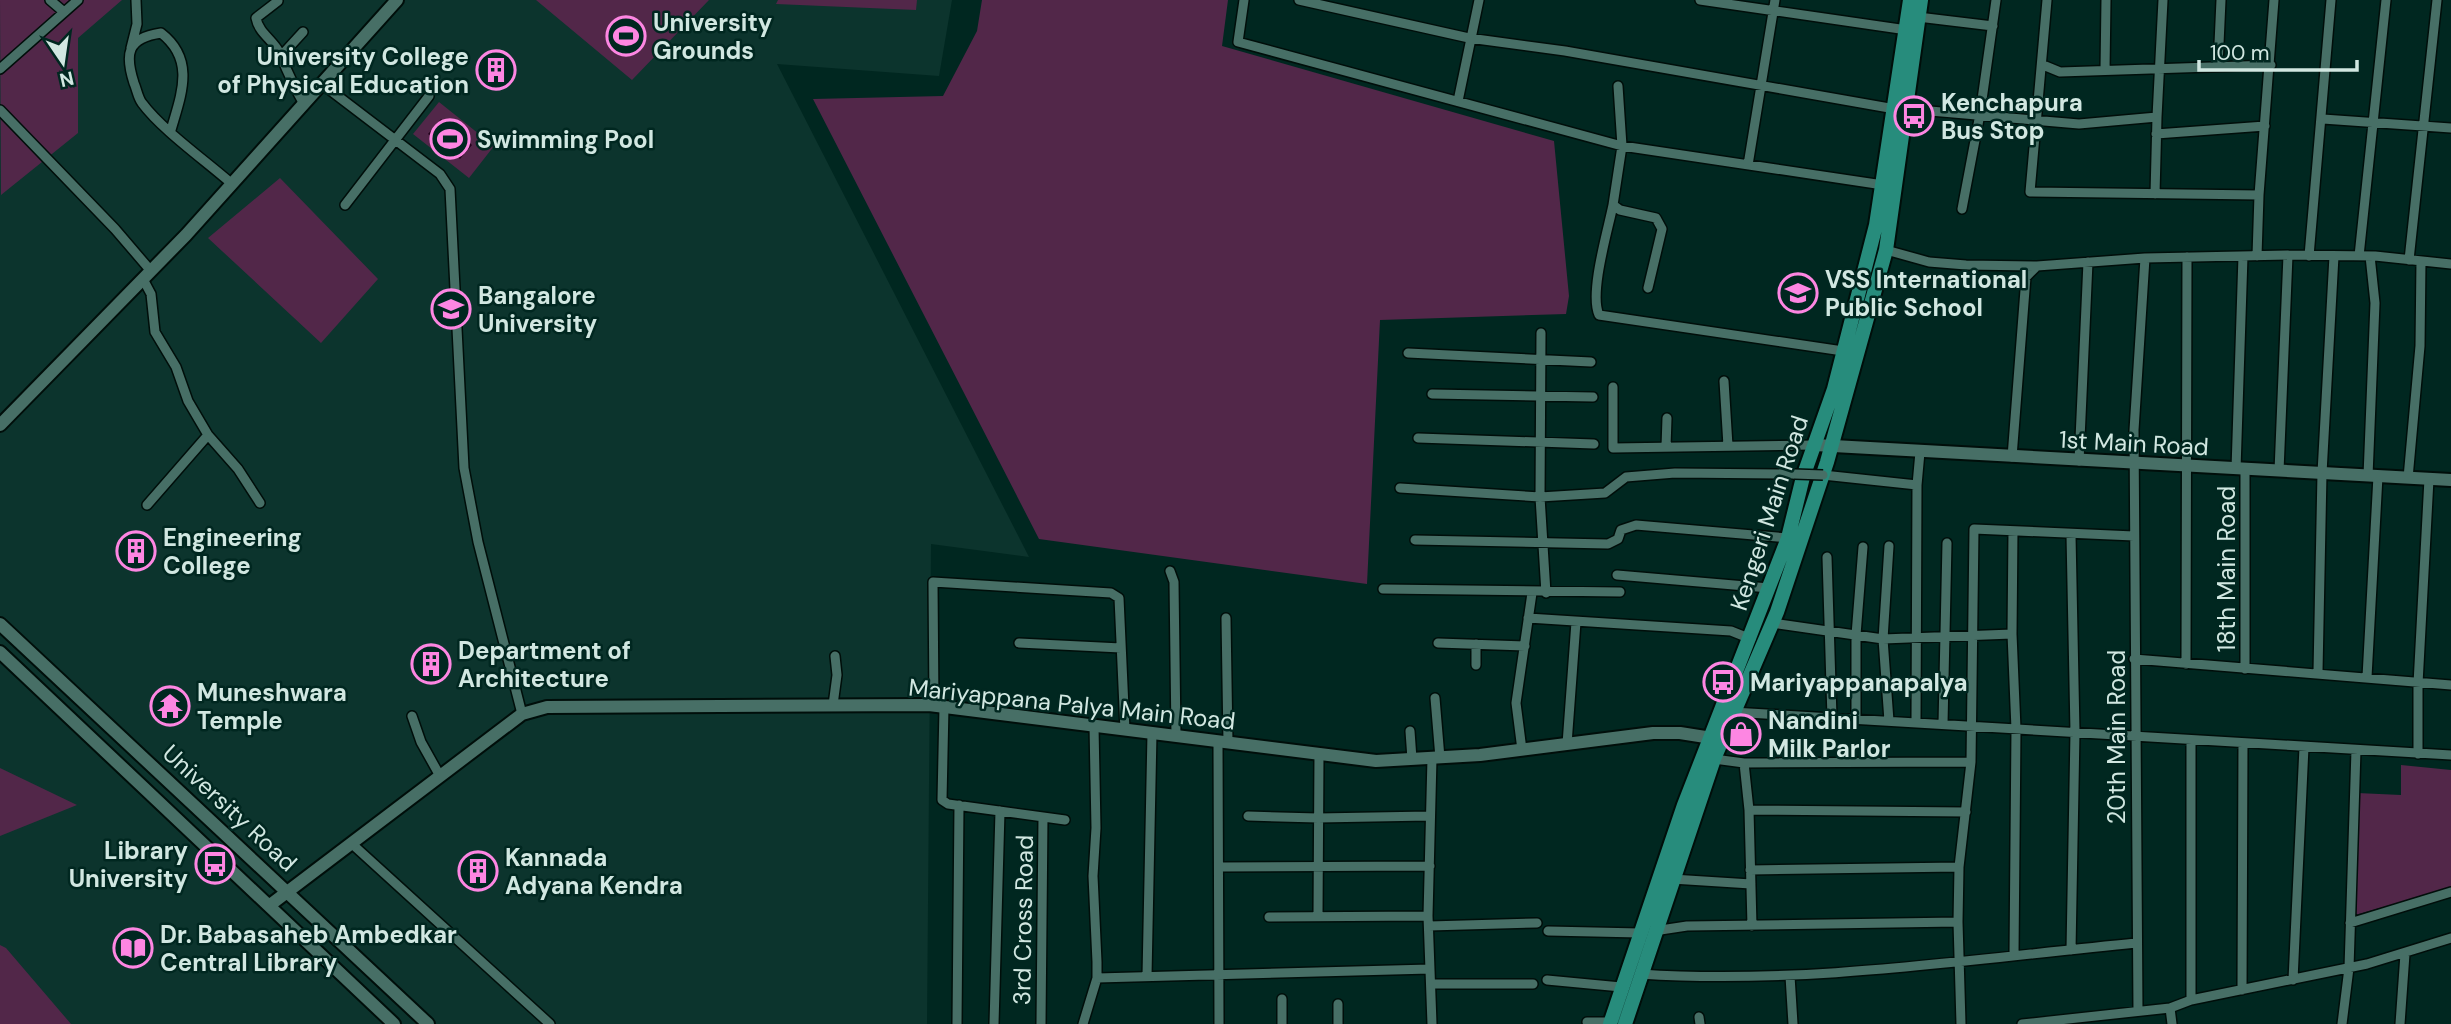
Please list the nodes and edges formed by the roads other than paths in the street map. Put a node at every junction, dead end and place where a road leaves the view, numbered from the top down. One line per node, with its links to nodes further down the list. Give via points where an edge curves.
1 (50, 0): 22 (street)
2 (78, 0): 22 (street)
3 (136, 0): 29 (street)
4 (397, 0): 37 (street)
5 (1244, 0): 41 (street, via 1238,42)
6 (1299, 0): 28 (street)
7 (1479, 0): 28 (street)
8 (1700, 0): 23 (street)
9 (1775, 0): 23 (street)
10 (1910, 0): 26 (main road, Kengeri Main Road)
11 (1921, 0): 24 (main road, Kengeri Main Road)
12 (1996, 0): 25 (street)
13 (2047, 0): 31 (street)
14 (2106, 0): 36 (street)
15 (2163, 0): 34 (street)
16 (2221, 0): 33 (street)
17 (2274, 0): 32 (street)
18 (2331, 0): 48 (street)
19 (2386, 0): 49 (street)
20 (2437, 0): 50 (street)
21 (278, 1): 30 (street, via 257,18)
22 (64, 12): 35 (street)
23 (1773, 12): 26 (street); 38 (street)
24 (1918, 18): 25 (street); 43 (main road, Kengeri Main Road)
25 (1993, 26): 45 (street)
26 (1907, 30): 43 (main road, Kengeri Main Road)
27 (303, 32): 30 (street)
28 (1469, 38): 38 (street); 41 (street)
29 (131, 48): 53 (street, via 127,60 141,102); 53 (street, via 161,33 182,61 185,79)
30 (281, 56): 42 (street)
31 (2043, 65): 36 (street, via 2060,72); 47 (street)
32 (2271, 65): 33 (street); 51 (street)
33 (2218, 66): 34 (street)
34 (2159, 67): 36 (street); 46 (street)
35 (0, 69)
36 (2105, 70)
37 (322, 84): 42 (street); 55 (street)
38 (1761, 85): 43 (street); 57 (street)
39 (1618, 86): 56 (street)
40 (429, 96): 55 (street)
41 (1458, 101): 56 (street)
42 (304, 104): 58 (street)
43 (1901, 109): 45 (street); 59 (main road, Kengeri Main Road); 65 (main road, Kengeri Main Road)
44 (0, 110): 80 (street, via 115,229)
45 (1980, 114): 47 (street); 64 (street)
46 (2157, 117): 47 (street, via 2079,124); 54 (street)
47 (2039, 119): 60 (street, via 2031,192)
48 (2323, 119): 49 (street); 69 (street)
49 (2372, 121): 50 (street); 71 (street)
50 (2423, 125): 52 (street); 75 (street)
51 (2266, 126): 54 (street); 61 (street)
52 (2451, 128)
53 (171, 131): 58 (street)
54 (2156, 134): 60 (street)
55 (396, 140): 62 (street); 169 (street, via 440,173 450,189 464,468)
56 (1622, 146): 57 (street); 63 (street)
57 (1748, 165): 59 (street)
58 (233, 184): 80 (street)
59 (1883, 185): 83 (main road, Kengeri Main Road)
60 (2155, 194): 61 (street)
61 (2259, 195): 68 (street)
62 (345, 205)
63 (1613, 205): 81 (street, via 1656,218 1661,224); 83 (street, via 1600,273 1599,315)
64 (1962, 209)
65 (1886, 250): 79 (street, via 1929,262); 101 (main road, Kengeri Main Road)
66 (2288, 255): 68 (street); 69 (street); 108 (street)
67 (2243, 256): 68 (street); 73 (street); 107 (street, 18th Main Road)
68 (2257, 256)
69 (2309, 256): 70 (street)
70 (2333, 256): 71 (street); 109 (street)
71 (2359, 256): 72 (street)
72 (2370, 256): 75 (street); 111 (street, via 2375,303)
73 (2187, 257): 74 (street); 106 (street)
74 (2146, 258): 77 (street); 105 (street, 20th Main Road)
75 (2409, 260): 76 (street)
76 (2421, 261): 78 (street); 112 (street, via 2420,346)
77 (2088, 262): 79 (street); 104 (street)
78 (2451, 264)
79 (2037, 266): 103 (street, via 2026,277)
80 (147, 275): 93 (street); 94 (street, via 155,332)
81 (1648, 288)
82 (1541, 333): 85 (street)
83 (1843, 351): 98 (main road, Kengeri Main Road)
84 (1408, 354): 85 (street)
85 (1541, 361): 86 (street); 90 (street)
86 (1591, 362)
87 (1724, 381): 99 (street)
88 (1613, 387): 100 (street, via 1613,448)
89 (1432, 394): 90 (street)
90 (1542, 397): 91 (street); 96 (street)
91 (1593, 397)
92 (1667, 418): 100 (street)
93 (0, 425)
94 (208, 435): 118 (street, via 238,468); 119 (street)
95 (1418, 438): 96 (street)
96 (1541, 442): 97 (street); 117 (street)
97 (1594, 444)
98 (1815, 445): 99 (street); 101 (street, 1st Main Road); 123 (main road, Kengeri Main Road)
99 (1728, 446): 100 (street)
100 (1666, 447)
101 (1831, 447): 102 (street, 1st Main Road); 110 (main road, Kengeri Main Road)
102 (1920, 452): 103 (street, 1st Main Road); 115 (street)
103 (2012, 457): 104 (street, 1st Main Road)
104 (2079, 461): 105 (street, 1st Main Road)
105 (2134, 464): 106 (street, 1st Main Road); 122 (street, 20th Main Road)
106 (2185, 467): 107 (street, 1st Main Road); 158 (street)
107 (2241, 469): 108 (street, 1st Main Road); 160 (street, 18th Main Road)
108 (2279, 471): 109 (street, 1st Main Road)
109 (2322, 473): 111 (street, 1st Main Road); 161 (street)
110 (1823, 475): 115 (street); 117 (street, bridge, via 1650,475 1626,477 1605,493); 140 (main road, Kengeri Main Road)
111 (2373, 476): 112 (street, 1st Main Road); 162 (street)
112 (2408, 478): 113 (street, 1st Main Road)
113 (2429, 479): 114 (street, 1st Main Road); 163 (street)
114 (2451, 480)
115 (1917, 485): 147 (street)
116 (1400, 488): 117 (street)
117 (1540, 496): 125 (street)
118 (260, 503)
119 (147, 505)
120 (2013, 531): 121 (street); 143 (street, via 1974,529); 144 (street)
121 (2071, 534): 122 (street); 181 (street)
122 (2134, 536): 157 (street, 20th Main Road)
123 (1788, 538): 125 (street, via 1636,525 1621,530 1618,539 1608,544); 132 (main road, Kengeri Main Road)
124 (1415, 540): 125 (street)
125 (1544, 543): 135 (street)
126 (1947, 543): 146 (street)
127 (1889, 546): 149 (street)
128 (1863, 547): 145 (street)
129 (1827, 557): 142 (street)
130 (1170, 571): 183 (street, via 1174,582)
131 (1617, 575): 132 (street)
132 (1769, 588): 148 (main road, Kengeri Main Road)
133 (1384, 589): 134 (street)
134 (1532, 593): 135 (street); 138 (street)
135 (1546, 593): 136 (street)
136 (1620, 593)
137 (1226, 618): 187 (street)
138 (1528, 618): 139 (street); 153 (street)
139 (1576, 622): 148 (street, via 1731,632); 189 (street)
140 (1772, 623): 142 (street); 168 (main road, Kengeri Main Road)
141 (0, 624): 219 (street, University Road)
142 (1830, 632): 145 (street); 171 (street)
143 (1971, 634): 144 (street); 146 (street); 177 (street)
144 (2012, 634): 179 (street)
145 (1856, 635): 149 (street); 172 (street)
146 (1944, 636): 147 (street); 175 (street)
147 (1918, 637): 149 (street); 174 (street)
148 (1751, 639): 168 (main road, Kengeri Main Road)
149 (1883, 639): 173 (street)
150 (1019, 643): 154 (street)
151 (1438, 643): 152 (street)
152 (1476, 645): 153 (street); 159 (street)
153 (1525, 646): 191 (street, via 1517,703)
154 (1121, 648): 167 (street, via 1116,594 933,582); 178 (street)
155 (0, 652): 221 (street, University Road)
156 (835, 656): 166 (street)
157 (2134, 659): 158 (street); 184 (street, 20th Main Road)
158 (2186, 664): 160 (street)
159 (1476, 665)
160 (2245, 669): 161 (street)
161 (2318, 672): 162 (street)
162 (2367, 677): 163 (street)
163 (2418, 684): 164 (street); 194 (street)
164 (2451, 685)
165 (1435, 698): 196 (street)
166 (834, 705): 167 (street, Mariyappana Palya Main Road); 169 (street, Mariyappana Palya Main Road, via 547,707)
167 (939, 707): 176 (street, Mariyappana Palya Main Road); 202 (street, via 942,800)
168 (1726, 711): 171 (street); 185 (main road, Kengeri Main Road)
169 (522, 714): 201 (street, Mariyappana Palya Main Road)
170 (412, 716): 201 (street)
171 (1832, 718): 172 (street)
172 (1856, 719): 173 (street)
173 (1889, 721): 174 (street)
174 (1916, 723): 175 (street)
175 (1943, 724): 177 (street)
176 (1094, 726): 178 (street, Mariyappana Palya Main Road); 243 (street)
177 (1970, 726): 179 (street); 199 (street)
178 (1125, 730): 182 (street, Mariyappana Palya Main Road)
179 (2016, 730): 181 (street); 235 (street)
180 (1410, 731): 197 (street)
181 (2075, 732): 184 (street); 233 (street)
182 (1152, 733): 183 (street, Mariyappana Palya Main Road); 241 (street)
183 (1176, 736): 187 (street, Mariyappana Palya Main Road)
184 (2134, 736): 186 (street); 232 (street, 20th Main Road)
185 (1716, 739): 189 (street, Mariyappana Palya Main Road, via 1653,733); 198 (main road, Kengeri Main Road); 230 (main road, Kengeri Main Road)
186 (2190, 740): 188 (street); 251 (street)
187 (1223, 742): 193 (street, Mariyappana Palya Main Road); 214 (street)
188 (2243, 743): 190 (street); 249 (street)
189 (1567, 744): 191 (street, Mariyappana Palya Main Road)
190 (2304, 747): 192 (street); 245 (street)
191 (1522, 750): 196 (street, Mariyappana Palya Main Road)
192 (2356, 750): 194 (street); 227 (street)
193 (1319, 754): 197 (street, Mariyappana Palya Main Road, via 1376,761); 209 (street)
194 (2418, 754): 195 (street)
195 (2451, 755)
196 (1436, 758): 197 (street, Mariyappana Palya Main Road); 207 (street)
197 (1412, 759)
198 (1714, 759): 200 (street); 217 (main road, Kengeri Main Road)
199 (1970, 762): 200 (street); 205 (street)
200 (1744, 763): 203 (street)
201 (440, 776): 211 (street, Mariyappana Palya Main Road)
202 (958, 805): 204 (street, 3rd Cross Road); 262 (street)
203 (1749, 810): 205 (street); 216 (street)
204 (1000, 811): 208 (street, 3rd Cross Road); 263 (street)
205 (1966, 812): 215 (street)
206 (1248, 816): 209 (street)
207 (1429, 816): 209 (street); 213 (street)
208 (1043, 817): 210 (street); 264 (street, 3rd Cross Road)
209 (1318, 818): 212 (street)
210 (1065, 820)
211 (351, 843): 219 (street, Mariyappana Palya Main Road); 261 (street)
212 (1318, 866): 213 (street); 214 (street); 222 (street)
213 (1430, 866): 224 (street)
214 (1220, 867): 239 (street)
215 (1959, 867): 216 (street); 225 (street)
216 (1750, 870): 218 (street)
217 (1672, 878): 218 (street); 230 (main road, Kengeri Main Road)
218 (1751, 884): 228 (street)
219 (288, 891): 221 (street, Mariyappana Palya Main Road); 260 (street, University Road)
220 (2451, 892): 227 (street)
221 (270, 905): 259 (street, University Road)
222 (1318, 916): 223 (street); 224 (street)
223 (1269, 917)
224 (1429, 921): 226 (street); 238 (street)
225 (1958, 922): 228 (street); 236 (street)
226 (1537, 923)
227 (2350, 923): 237 (street)
228 (1752, 926): 230 (street, via 1687,926)
229 (1548, 931): 230 (street)
230 (1647, 932): 240 (main road, Kengeri Main Road); 248 (main road, Kengeri Main Road)
231 (2451, 938): 234 (street)
232 (2136, 943): 233 (street); 254 (street, 20th Main Road)
233 (2071, 950): 235 (street)
234 (2404, 954): 237 (street); 276 (street)
235 (2014, 955): 236 (street)
236 (1958, 962): 242 (street); 271 (street)
237 (2349, 968): 245 (street); 275 (street)
238 (1430, 969): 239 (street); 246 (street)
239 (1221, 972): 241 (street); 266 (street)
240 (1640, 974): 242 (street); 258 (main road, Kengeri Main Road)
241 (1147, 976): 243 (street)
242 (1790, 976): 270 (street)
243 (1097, 978): 265 (street)
244 (1547, 980): 248 (street)
245 (2292, 980): 249 (street)
246 (1432, 984): 247 (street); 269 (street)
247 (1533, 984)
248 (1621, 987): 258 (main road, Kengeri Main Road)
249 (2242, 990): 251 (street)
250 (1282, 999): 267 (street)
251 (2191, 1000): 253 (street)
252 (1339, 1004): 268 (street)
253 (2170, 1009): 254 (street); 274 (street)
254 (2138, 1011): 255 (street)
255 (2124, 1013): 257 (street); 273 (street)
256 (1587, 1022): 258 (street)
257 (2075, 1022): 272 (street)
258 (1615, 1023)
259 (394, 1024)
260 (428, 1024)
261 (550, 1024)
262 (957, 1024)
263 (994, 1024)
264 (1041, 1024)
265 (1083, 1024)
266 (1219, 1024)
267 (1282, 1024)
268 (1338, 1024)
269 (1432, 1024)
270 (1793, 1024)
271 (1961, 1024)
272 (2022, 1024)
273 (2124, 1024)
274 (2172, 1024)
275 (2342, 1024)
276 (2400, 1024)

